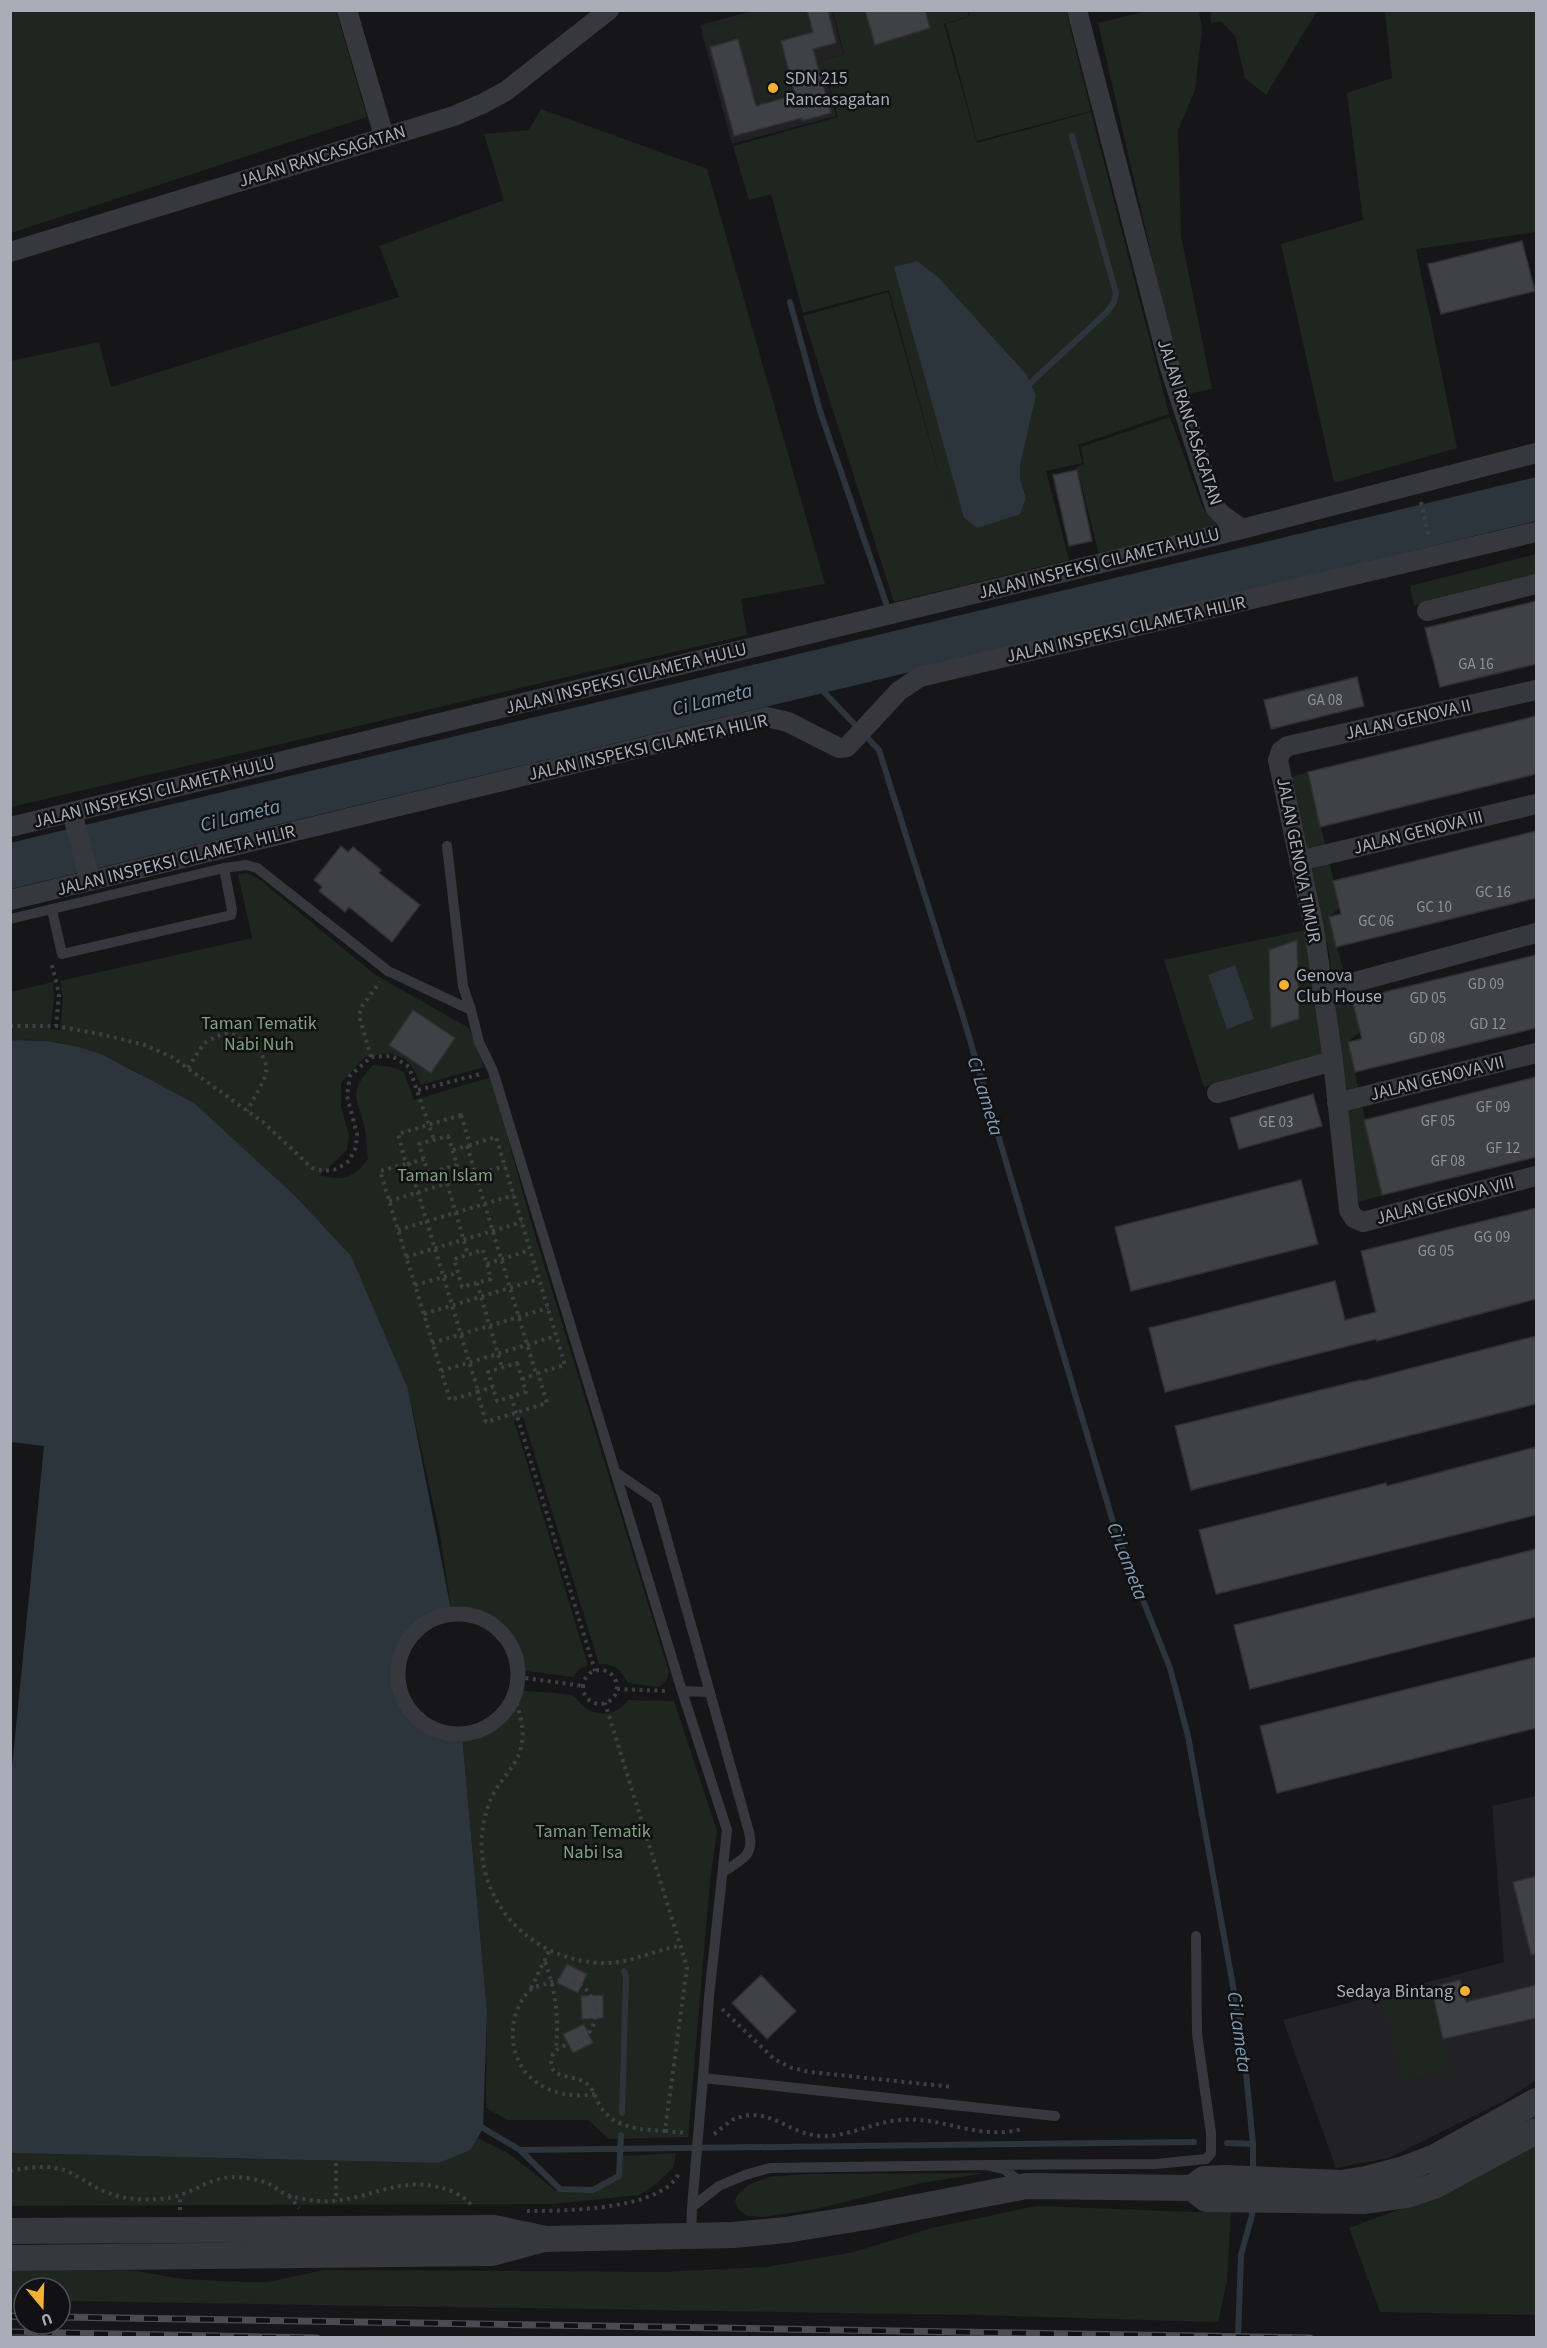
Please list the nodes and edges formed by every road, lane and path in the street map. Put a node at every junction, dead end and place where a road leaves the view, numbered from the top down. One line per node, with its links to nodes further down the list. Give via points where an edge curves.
1 (347, 10): 4 (street)
2 (609, 10): 4 (street, JALAN RANCASAGATAN, via 484,104)
3 (1077, 10): 8 (street, JALAN RANCASAGATAN, via 1169,365 1215,507)
4 (384, 136): 5 (street, JALAN RANCASAGATAN)
5 (10, 252)
6 (1536, 453): 8 (street)
7 (1419, 493): 10 (path)
8 (1242, 528): 16 (street, JALAN INSPEKSI CILAMETA HULU)
9 (1536, 532): 21 (street, JALAN INSPEKSI CILAMETA HILIR, via 920,676 899,691 847,747 839,748 788,722 767,717)
10 (1432, 550)
11 (1536, 584): 12 (street)
12 (1427, 611)
13 (1536, 690): 14 (street, JALAN GENOVA II, via 1288,746)
14 (1281, 751): 19 (street, JALAN GENOVA TIMUR, via 1278,760)
15 (1536, 804): 19 (street, JALAN GENOVA III)
16 (74, 818): 17 (street, JALAN INSPEKSI CILAMETA HULU); 21 (street)
17 (10, 827)
18 (447, 846): 31 (lane, via 463,986)
19 (1299, 861): 30 (street, JALAN GENOVA TIMUR, via 1314,928)
20 (224, 868): 23 (lane); 23 (lane, via 232,910 227,916 62,954); 29 (lane, via 257,868)
21 (88, 875): 22 (street, JALAN INSPEKSI CILAMETA HILIR)
22 (10, 900)
23 (51, 910): 24 (lane)
24 (10, 919)
25 (1536, 933): 30 (street)
26 (51, 957): 27 (path)
27 (53, 969): 28 (path); 33 (path, via 59,994)
28 (48, 970)
29 (388, 971): 31 (lane); 35 (path, via 359,1015)
30 (1322, 991): 36 (street, JALAN GENOVA TIMUR)
31 (471, 1010): 38 (lane, via 479,1042)
32 (10, 1026): 33 (path)
33 (56, 1026): 37 (path, via 145,1045)
34 (1536, 1053): 41 (street, JALAN GENOVA VII)
35 (371, 1057): 39 (path, via 392,1056 401,1060 409,1067); 42 (path, via 350,1076 347,1096 357,1134 356,1147 349,1161 337,1169 312,1168)
36 (1333, 1061): 40 (street); 41 (street, JALAN GENOVA TIMUR)
37 (188, 1068): 42 (path); 42 (path, via 204,1043 222,1034 232,1034 261,1052 267,1068)
38 (493, 1071): 39 (path); 97 (lane)
39 (418, 1090): 43 (path)
40 (1217, 1094)
41 (1337, 1103): 59 (street, JALAN GENOVA TIMUR, via 1349,1210)
42 (247, 1111)
43 (429, 1125): 44 (path); 45 (path, via 461,1115); 48 (path, via 398,1134)
44 (434, 1140): 46 (path, via 448,1136); 47 (path, via 419,1144)
45 (469, 1145): 46 (path); 49 (path, via 496,1137); 51 (path)
46 (453, 1150): 50 (path, via 457,1165)
47 (424, 1159): 48 (path); 50 (path, via 428,1173)
48 (408, 1163): 54 (path); 56 (path, via 381,1172)
49 (505, 1166): 51 (path); 55 (path)
50 (442, 1169): 53 (path)
51 (476, 1175): 53 (path); 57 (path)
52 (1536, 1176): 59 (street, JALAN GENOVA VIII, via 1363,1222)
53 (447, 1185): 54 (path); 58 (path)
54 (418, 1193): 56 (path); 60 (path)
55 (514, 1195): 57 (path); 61 (path)
56 (389, 1201): 62 (path)
57 (485, 1203): 58 (path); 63 (path)
58 (455, 1212): 60 (path); 64 (path)
59 (1354, 1218)
60 (427, 1221): 62 (path); 65 (path)
61 (522, 1222): 63 (path); 66 (path)
62 (398, 1230): 68 (path)
63 (493, 1230): 64 (path); 69 (path)
64 (464, 1239): 65 (path); 67 (path)
65 (435, 1248): 68 (path); 72 (path)
66 (530, 1250): 69 (path); 73 (path)
67 (468, 1255): 70 (path, via 483,1250); 71 (path, via 454,1259)
68 (406, 1257): 75 (path)
69 (502, 1260): 70 (path); 76 (path)
70 (487, 1264): 74 (path, via 491,1279)
71 (458, 1273): 72 (path); 74 (path, via 462,1287)
72 (444, 1277): 75 (path); 78 (path)
73 (539, 1278): 76 (path); 79 (path)
74 (477, 1283): 77 (path)
75 (415, 1286): 80 (path)
76 (510, 1288): 77 (path); 81 (path)
77 (481, 1297): 78 (path); 82 (path)
78 (452, 1305): 80 (path); 83 (path)
79 (548, 1308): 81 (path); 84 (path)
80 (424, 1314): 85 (path)
81 (519, 1318): 82 (path); 86 (path)
82 (490, 1327): 83 (path); 87 (path)
83 (462, 1335): 85 (path); 88 (path)
84 (556, 1336): 86 (path); 91 (path, via 565,1365)
85 (432, 1343): 90 (path)
86 (528, 1345): 87 (path); 91 (path)
87 (498, 1355): 88 (path); 89 (path)
88 (470, 1363): 90 (path); 94 (path)
89 (502, 1368): 92 (path, via 517,1363); 93 (path, via 488,1372)
90 (441, 1371): 94 (path, via 450,1400)
91 (537, 1374): 92 (path); 96 (path, via 547,1403)
92 (522, 1379): 95 (path, via 525,1392)
93 (493, 1387): 94 (path); 95 (path, via 496,1401)
94 (478, 1392): 96 (path, via 486,1422)
95 (511, 1396): 96 (path)
96 (516, 1413): 98 (path)
97 (615, 1472): 102 (lane); 103 (lane, via 656,1500)
98 (595, 1671): 100 (path); 101 (path, via 611,1674)
99 (518, 1677): 100 (path); 104 (street); 104 (street, via 511,1645 499,1630 482,1619 462,1614 441,1617 423,1626 410,1639 398,1669 398,1682 410,1711 426,1725 443,1732 462,1734 482,1729 499,1718)
100 (583, 1686): 105 (path, via 591,1702)
101 (617, 1689): 102 (path); 105 (path, via 612,1700)
102 (682, 1691): 103 (lane); 106 (lane, via 727,1830)
103 (710, 1692): 106 (lane, via 752,1844 747,1856)
104 (514, 1696): 109 (path, via 524,1734 514,1763 490,1801 483,1829 482,1858 489,1887 502,1912 522,1934)
105 (604, 1703): 108 (path)
106 (723, 1872): 114 (lane)
107 (1196, 1936): 125 (lane, via 1197,2034 1211,2133 1206,2159 1156,2164)
108 (680, 1946): 109 (path, via 623,1962 600,1963); 111 (path)
109 (549, 1951): 110 (path)
110 (545, 1962): 112 (path); 113 (path)
111 (687, 1967): 114 (path); 121 (path)
112 (552, 1981): 113 (path); 115 (path, via 558,2009); 115 (path, via 577,1983 587,1990 596,2012 587,2035)
113 (531, 1989): 118 (path, via 517,2010 513,2034 524,2070 556,2093 582,2097)
114 (709, 1997): 116 (lane); 117 (path, via 774,2059 792,2068)
115 (556, 2050): 118 (path, via 551,2064 554,2072 584,2081)
116 (703, 2078): 120 (lane); 123 (lane)
117 (953, 2086)
118 (595, 2094): 121 (path, via 607,2116 626,2127)
119 (1536, 2101): 126 (street, via 1433,2158)
120 (1055, 2116): 123 (path, via 1008,2133 979,2133 933,2121 901,2120 823,2136 796,2131 768,2116 750,2114 731,2121 714,2134)
121 (665, 2131): 123 (path)
122 (1536, 2131): 130 (street, via 1434,2186)
123 (698, 2136): 132 (lane)
124 (336, 2163): 131 (path)
125 (986, 2165): 128 (lane, via 1004,2169); 132 (lane, via 770,2168 719,2187)
126 (1404, 2169): 129 (street); 130 (street)
127 (10, 2171): 131 (path, via 34,2166 51,2168 68,2172 113,2195 135,2199 180,2196 211,2181 230,2177 268,2183 288,2195)
128 (1026, 2186): 129 (street, via 1192,2188 1206,2199 1225,2188); 136 (street, via 786,2230)
129 (1342, 2192): 130 (street, via 1365,2201)
130 (1407, 2195)
131 (336, 2201): 133 (path); 134 (path, via 360,2198 394,2186 442,2187 460,2194 472,2205)
132 (692, 2207): 136 (lane)
133 (336, 2229): 134 (street); 135 (street)
134 (471, 2229): 137 (street, via 494,2228)
135 (10, 2231)
136 (691, 2237): 137 (street)
137 (546, 2239): 138 (street, via 492,2253)
138 (10, 2258)

